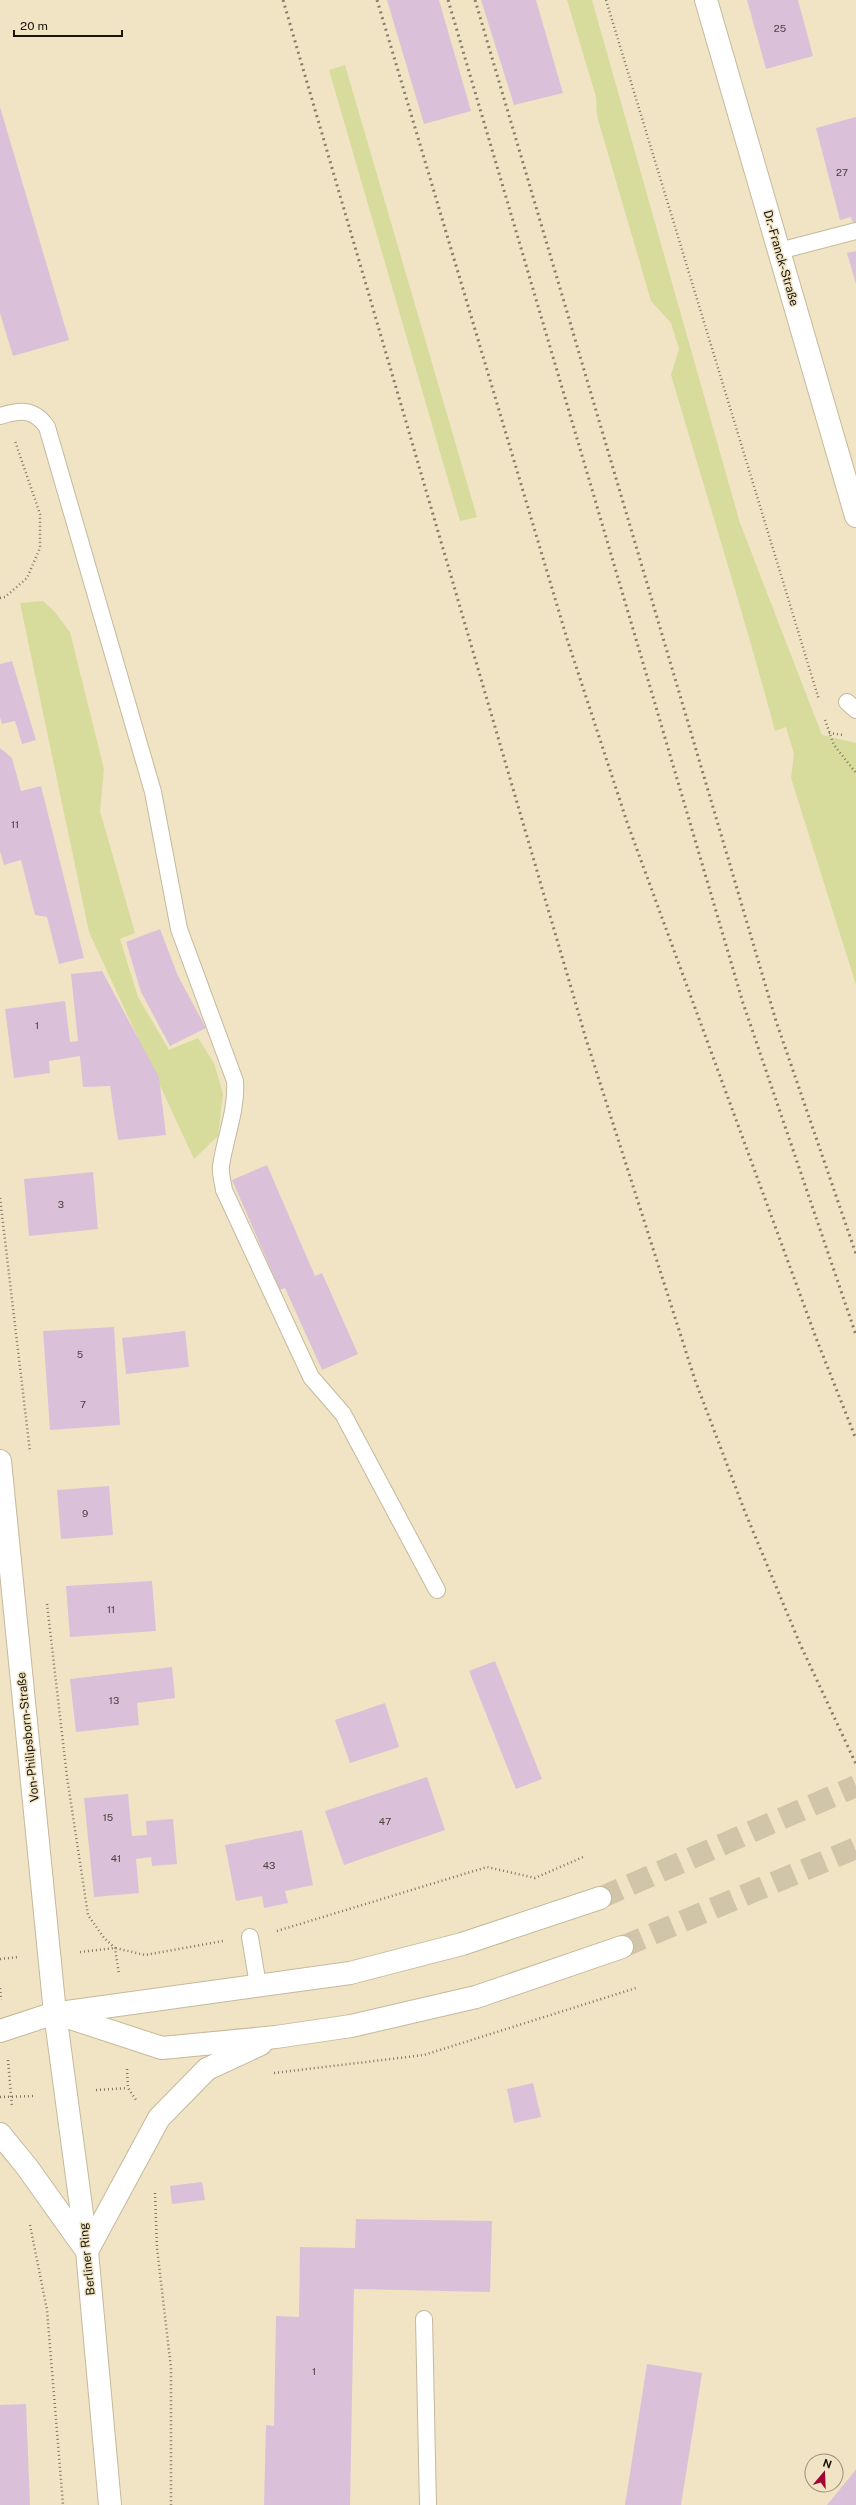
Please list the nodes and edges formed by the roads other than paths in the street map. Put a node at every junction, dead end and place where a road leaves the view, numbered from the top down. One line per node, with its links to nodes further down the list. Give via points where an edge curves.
1 (706, 0): 3 (main road, Dr.-Franck-Straße)
2 (856, 231): 3 (lane)
3 (779, 251): 5 (main road, Dr.-Franck-Straße)
4 (4, 415): 8 (lane, via 18,411 34,413 47,427 153,792 179,929 230,1064 236,1096 221,1167 224,1190 311,1377 343,1414)
5 (853, 495): 6 (main road, Dr.-Franck-Straße)
6 (856, 516)
7 (0, 1461): 13 (main road, Von-Philipsborn-Straße)
8 (437, 1590)
9 (600, 1898): 12 (main road, via 462,1944 350,1973)
10 (250, 1937): 12 (lane)
11 (622, 1947): 15 (main road, via 476,1997 351,2026)
12 (258, 1985): 13 (main road)
13 (54, 2013): 14 (main road); 15 (main road, via 162,2048); 17 (main road, Berliner Ring)
14 (0, 2032)
15 (276, 2037): 17 (main road, via 207,2069 158,2118)
16 (0, 2134): 17 (main road)
17 (87, 2251): 19 (main road, Berliner Ring)
18 (424, 2319): 20 (lane)
19 (110, 2505)
20 (428, 2505)

